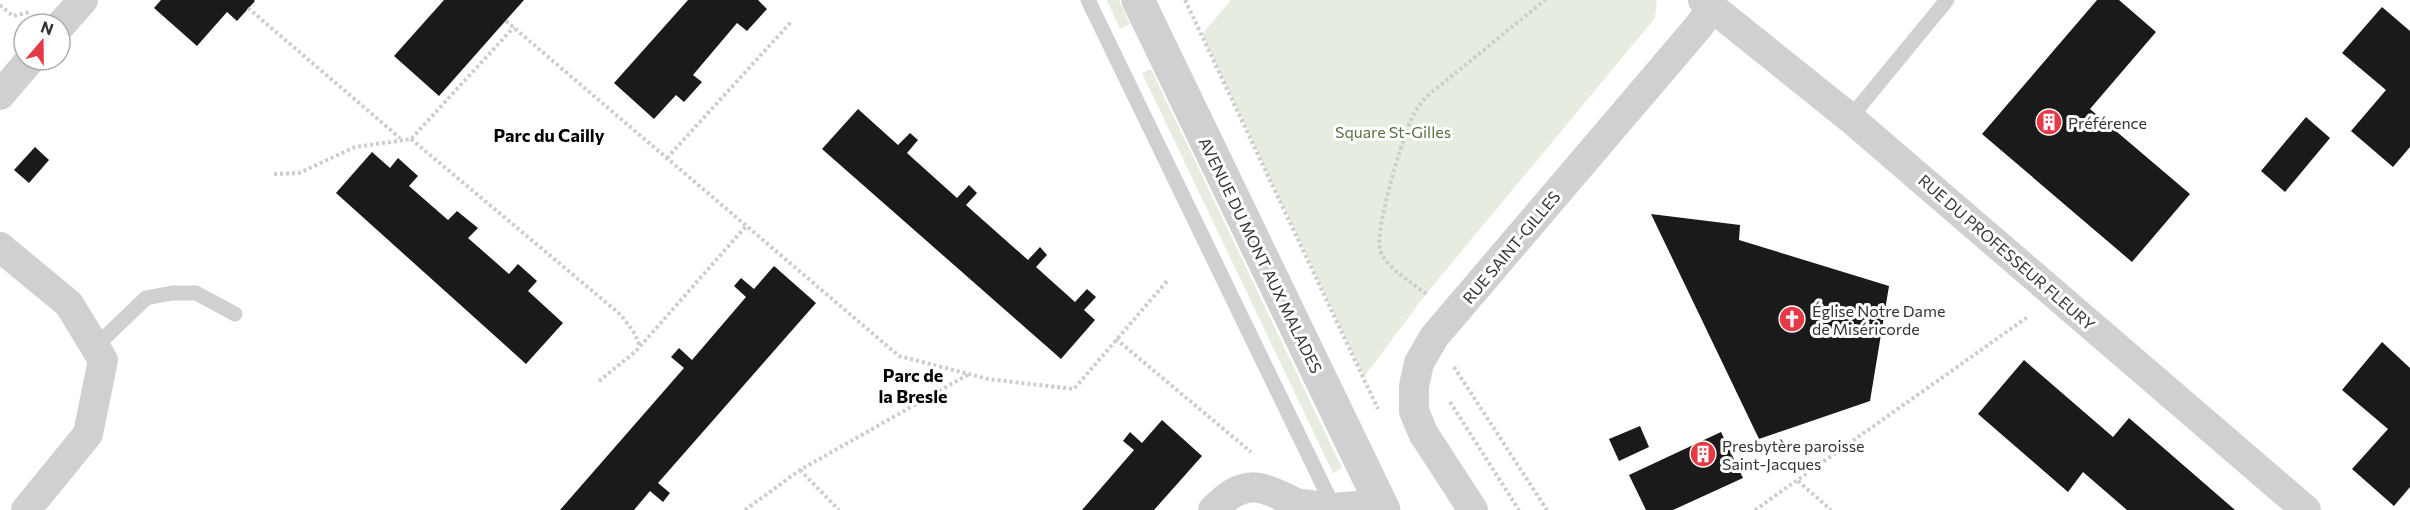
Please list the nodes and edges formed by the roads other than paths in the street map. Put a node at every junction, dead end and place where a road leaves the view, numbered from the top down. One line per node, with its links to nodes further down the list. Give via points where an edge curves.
1 (83, 0): 6 (street)
2 (1088, 0): 16 (lane)
3 (1138, 0): 14 (street, AVENUE DU MONT AUX MALADES)
4 (1947, 0): 9 (lane)
5 (1708, 4): 9 (street, RUE DU PROFESSEUR FLEURY); 18 (street, RUE SAINT-GILLES, via 1699,26 1434,336 1419,363 1413,411)
6 (72, 12)
7 (19, 72): 8 (street)
8 (0, 94)
9 (1850, 118): 19 (street, RUE DU PROFESSEUR FLEURY)
10 (0, 247): 12 (street, via 69,304)
11 (235, 314): 12 (lane, via 196,293 146,298)
12 (95, 347): 15 (street, via 103,360 88,434)
13 (1292, 507): 16 (street); 17 (street, via 1264,488 1250,486 1228,495)
14 (1382, 507): 16 (street)
15 (32, 508)
16 (1334, 509)
17 (1214, 510)
18 (1473, 510)
19 (2306, 510)

